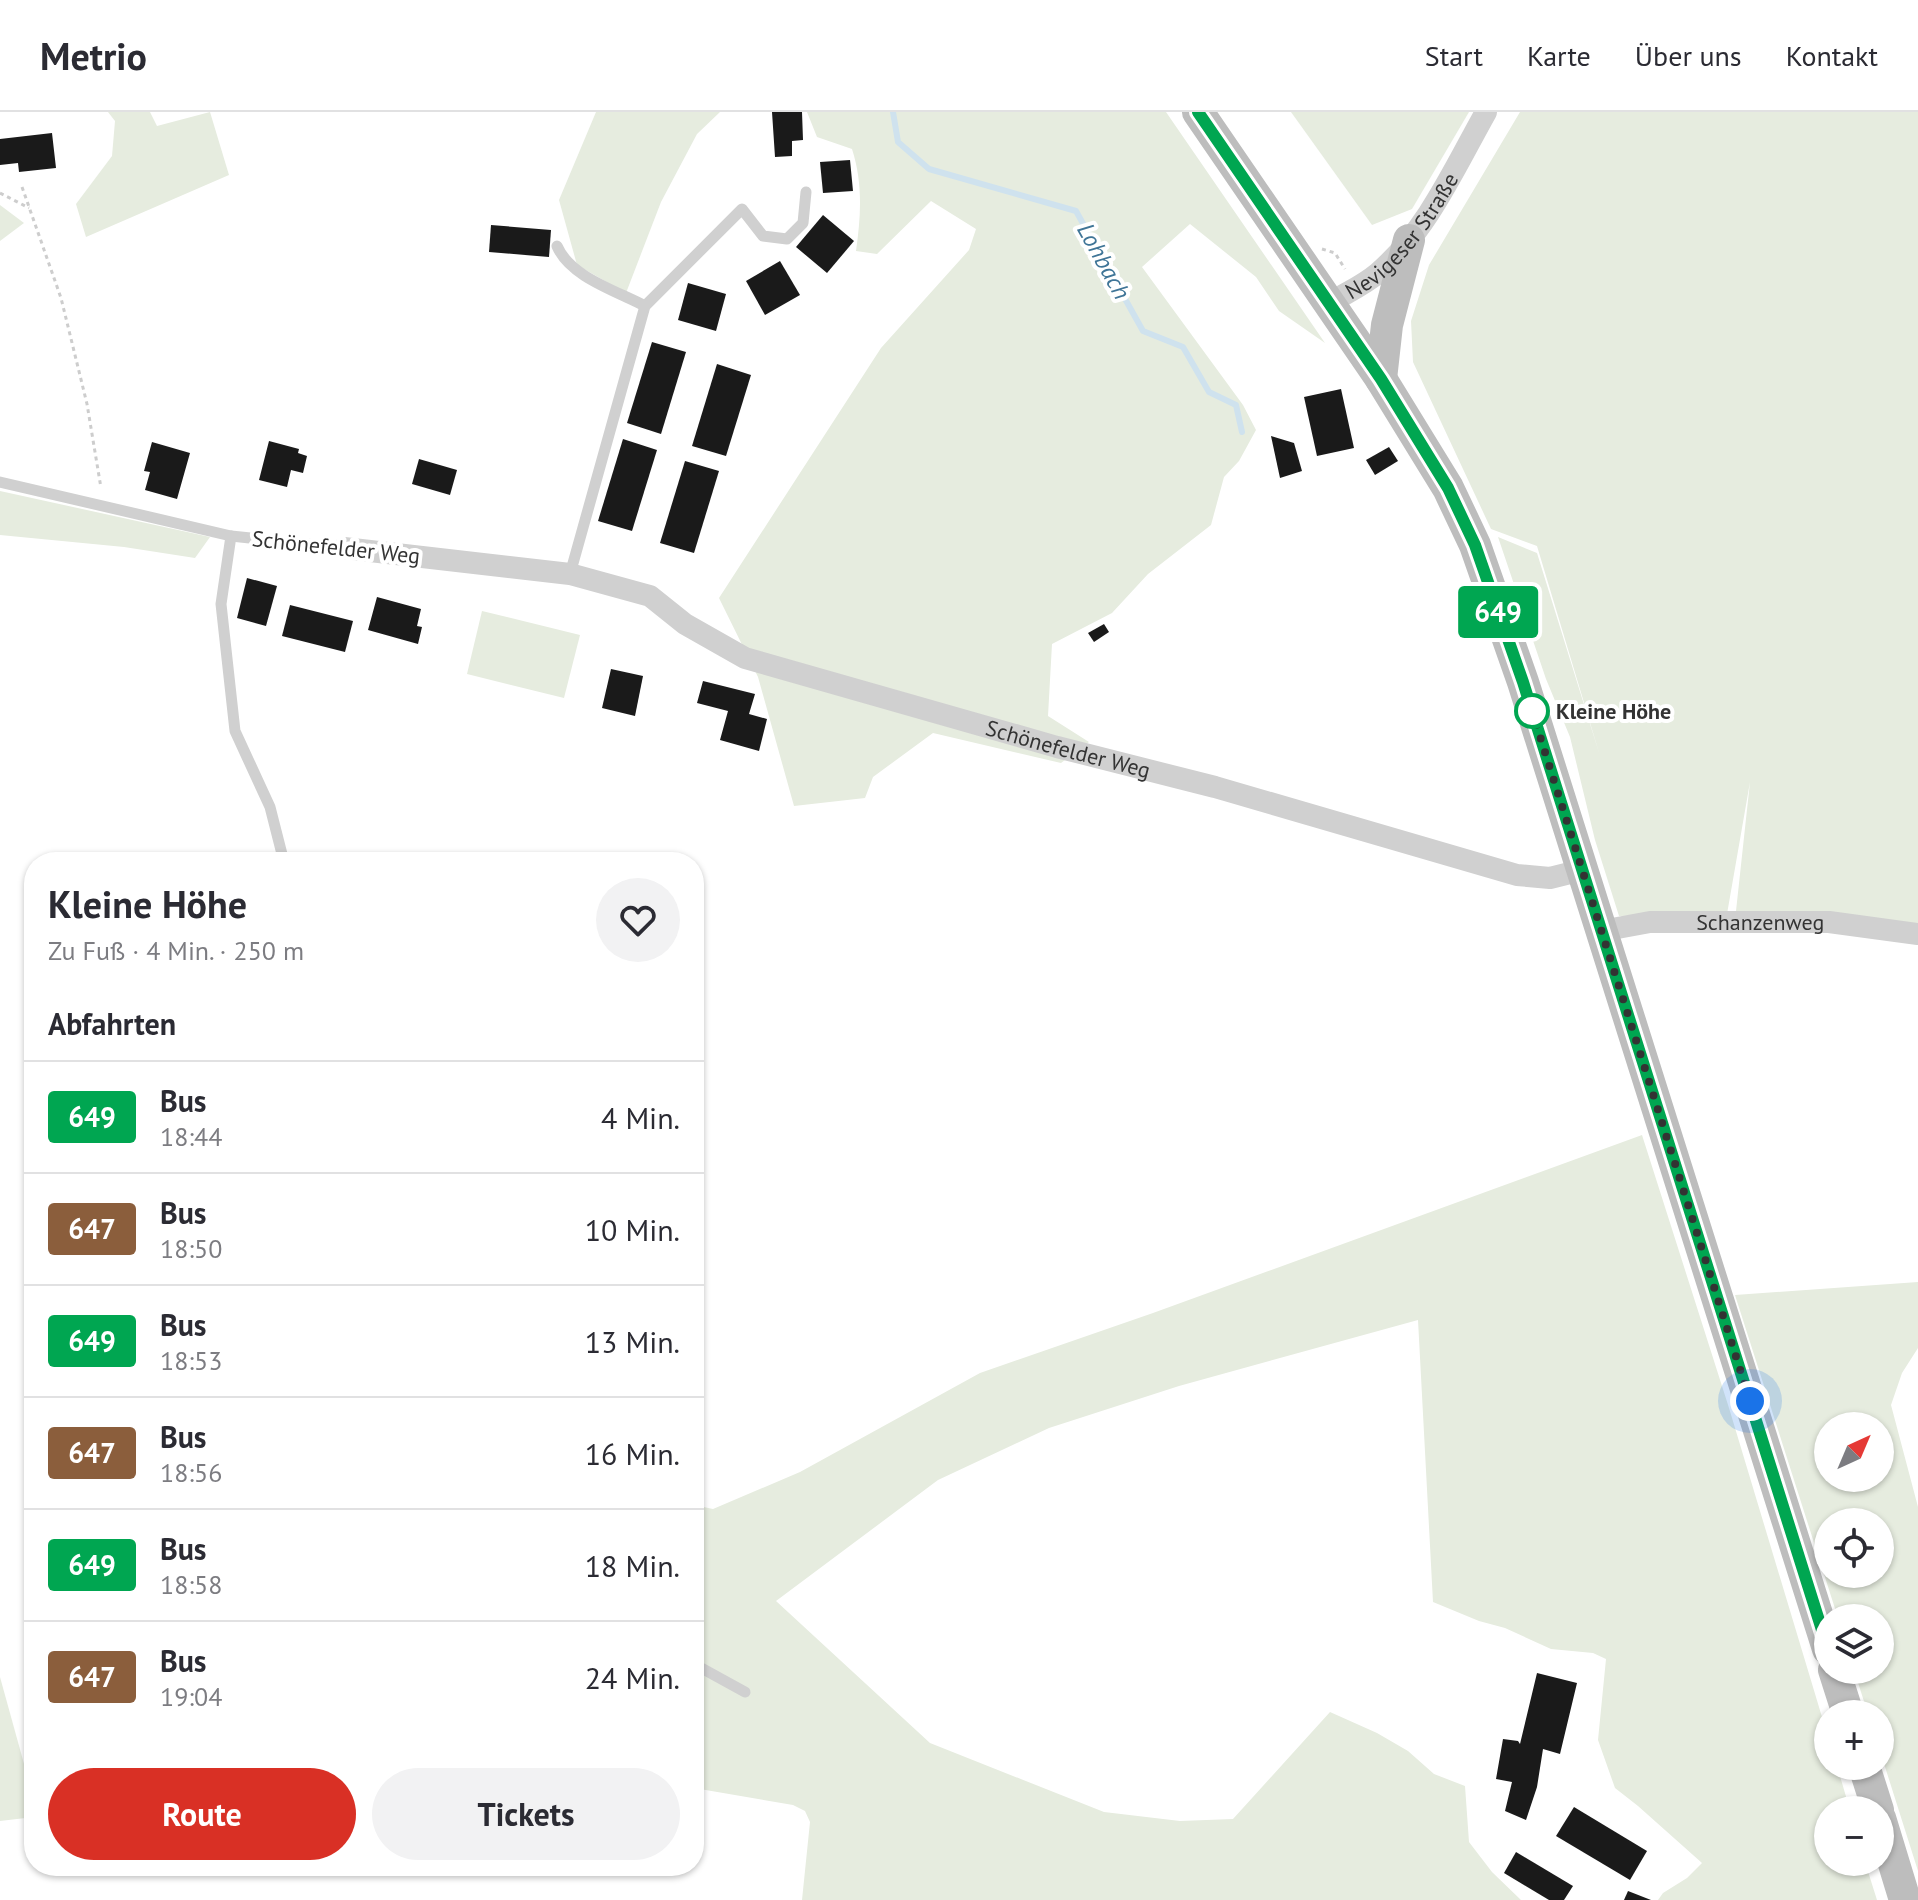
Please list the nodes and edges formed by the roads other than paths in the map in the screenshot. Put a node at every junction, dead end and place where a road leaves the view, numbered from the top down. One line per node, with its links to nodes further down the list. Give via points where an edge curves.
1 (1198, 112): 6 (main road)
2 (1486, 112): 4 (street, Nevigeser Straße)
3 (806, 192): 7 (lane, via 803,223 787,239 763,236 742,209)
4 (1409, 240): 6 (street, Nevigeser Straße, via 1378,274); 8 (main road, via 1387,325)
5 (557, 246): 7 (lane, via 578,271)
6 (1330, 303): 8 (main road, Nevigeser Straße)
7 (645, 306): 12 (lane)
8 (1381, 379): 14 (main road, Nevigeser Straße, via 1448,488 1475,545)
9 (0, 482): 10 (lane, Schönefelder Weg)
10 (231, 536): 11 (lane, Schönefelder Weg); 13 (lane, via 221,604 235,731 270,807)
11 (344, 548): 12 (street, Schönefelder Weg)
12 (570, 574): 14 (street, Schönefelder Weg, via 650,596 685,624 745,658 1517,875 1550,878)
13 (281, 852)
14 (1582, 870): 15 (main road, Nevigeser Straße)
15 (1601, 931): 16 (street, Schanzenweg, via 1650,922 1829,922); 17 (main road, Nevigeser Straße)
16 (1918, 934)
17 (1814, 1605)
18 (704, 1669): 19 (lane)
19 (745, 1692)
20 (1894, 1864): 21 (main road)
21 (1905, 1900)

